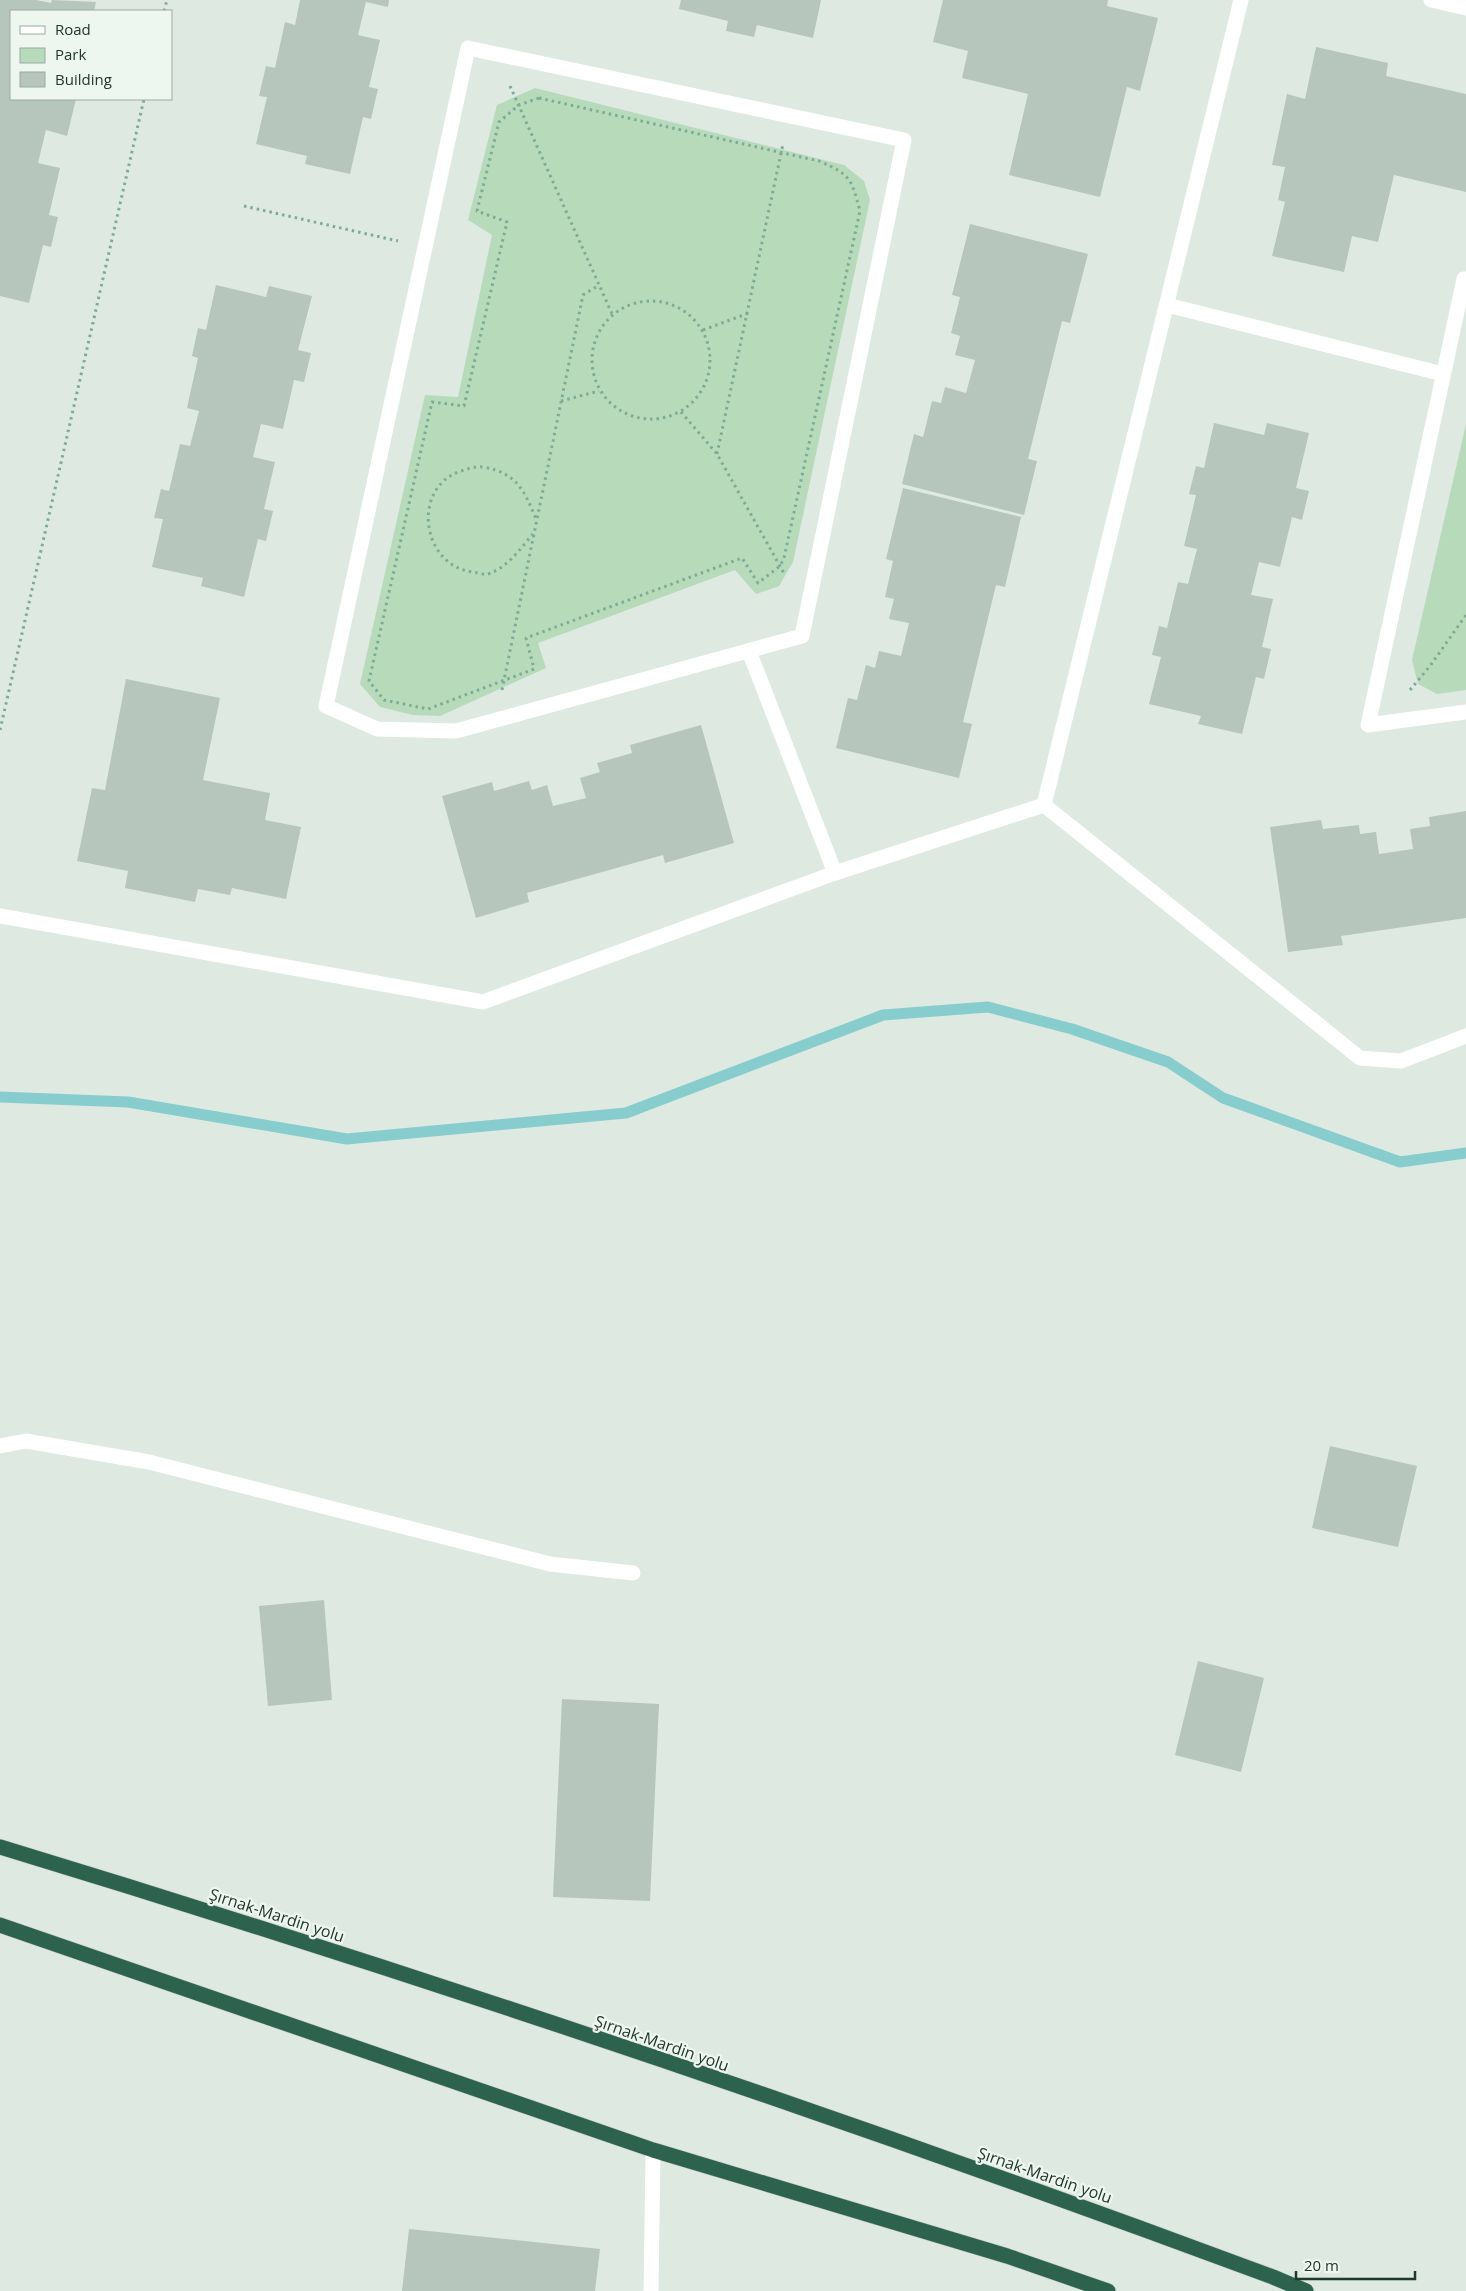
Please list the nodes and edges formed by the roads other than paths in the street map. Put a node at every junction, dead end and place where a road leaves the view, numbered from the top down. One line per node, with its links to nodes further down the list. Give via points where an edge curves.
1 (1241, 0): 5 (street)
2 (1431, 0): 3 (street)
3 (1466, 8)
4 (1466, 279): 6 (street)
5 (1167, 305): 6 (street); 9 (street)
6 (1443, 374): 8 (street, via 1368,725)
7 (749, 651): 7 (street, via 802,636 904,140 468,48 326,706 378,729 456,731); 10 (street)
8 (1466, 712)
9 (1044, 805): 10 (street); 12 (street, via 1360,1058 1401,1061)
10 (835, 873): 11 (street, via 483,1002)
11 (0, 916)
12 (1466, 1036)
13 (0, 1446): 14 (street, via 26,1441 149,1462 550,1564)
14 (633, 1573)
15 (0, 1847): 20 (highway, Şırnak-Mardin yolu, via 217,1913 661,2061 1063,2199)
16 (0, 1925): 17 (highway)
17 (653, 2150): 18 (street); 19 (highway, via 1007,2256)
18 (651, 2291)
19 (1108, 2291)
20 (1306, 2291)

